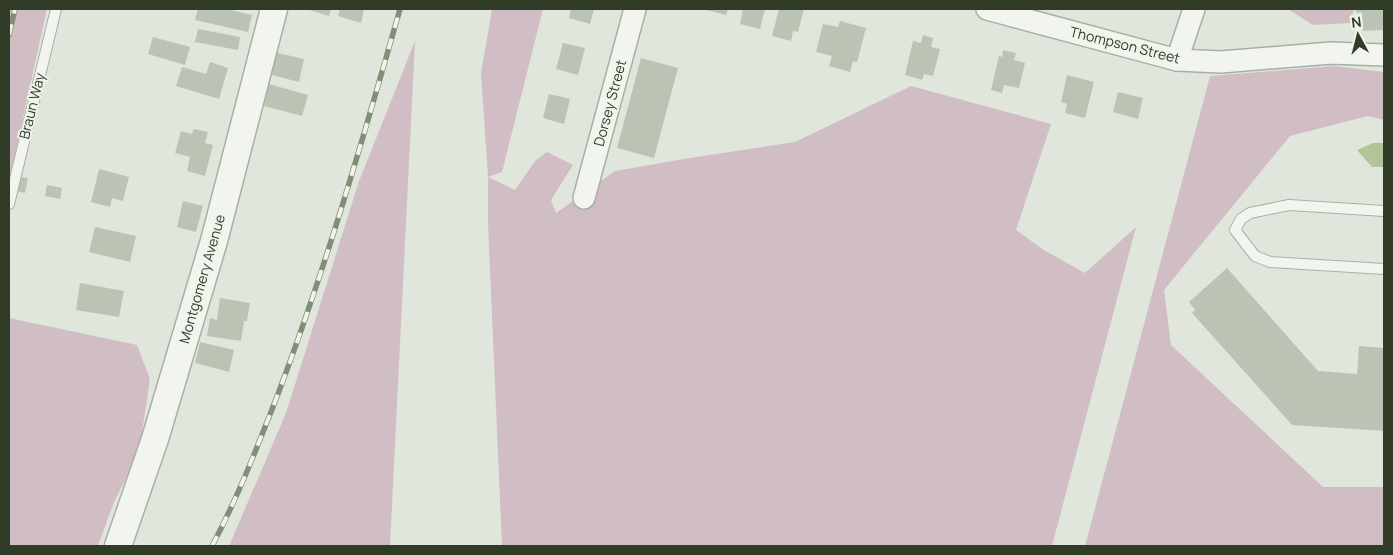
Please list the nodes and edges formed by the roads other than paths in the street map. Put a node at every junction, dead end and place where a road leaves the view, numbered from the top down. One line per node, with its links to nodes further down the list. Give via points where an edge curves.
1 (56, 9): 9 (lane, Braun Way)
2 (274, 9): 12 (street, Montgomery Avenue, via 212,251 155,439)
3 (635, 9): 8 (street, Dorsey Street)
4 (987, 9): 7 (street, Thompson Street)
5 (1194, 9): 7 (street)
6 (1384, 55): 7 (street, Thompson Street, via 1332,53 1221,62)
7 (1177, 60)
8 (584, 198)
9 (9, 204)
10 (1384, 211): 11 (lane, via 1289,206 1250,213 1241,219 1235,230 1255,256 1270,262)
11 (1384, 269)
12 (118, 546)

